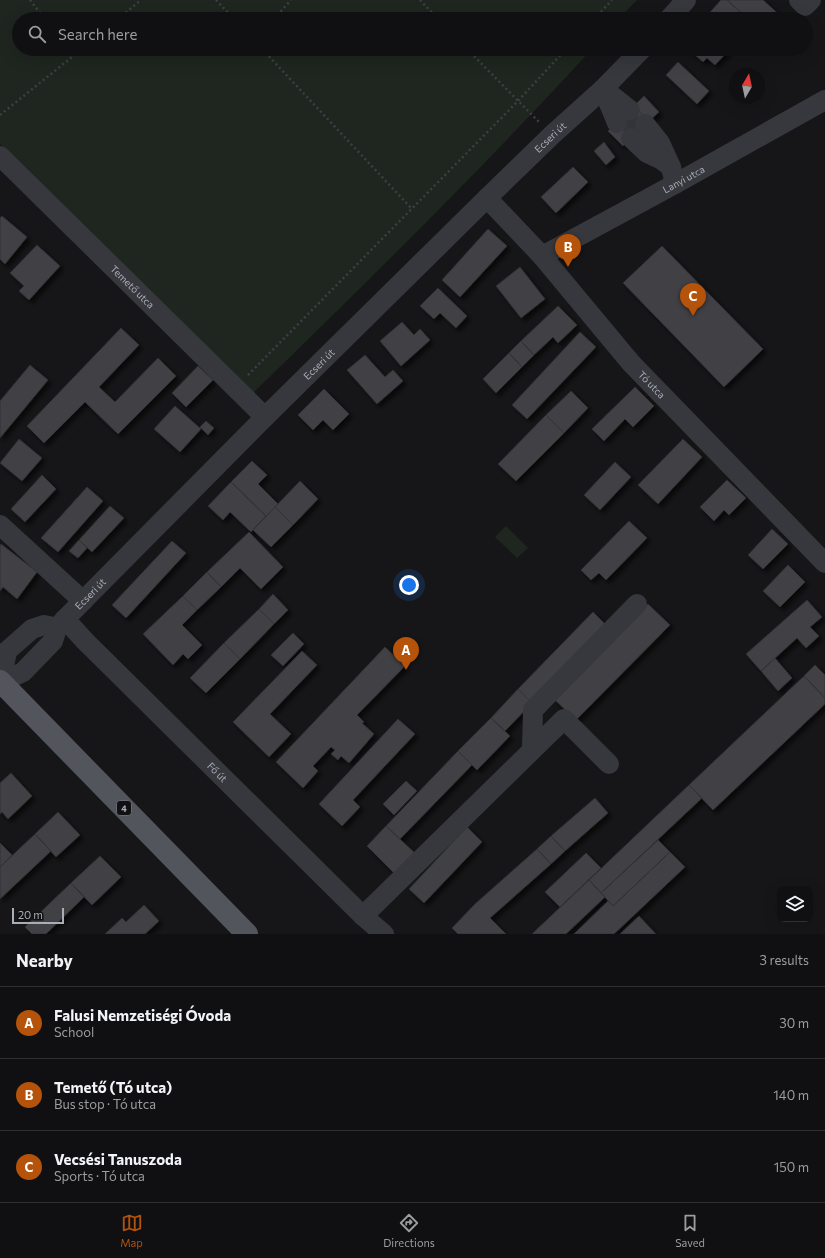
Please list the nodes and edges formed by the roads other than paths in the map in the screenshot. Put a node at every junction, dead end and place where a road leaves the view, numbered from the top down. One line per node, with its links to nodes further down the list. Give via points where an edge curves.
1 (686, 0): 4 (street)
2 (799, 0): 3 (street, via 805,6)
3 (811, 0)
4 (675, 12)
5 (635, 56): 6 (street, Ecseri út)
6 (604, 89): 8 (street); 12 (street, Ecseri út)
7 (825, 100): 11 (street, Lanyi utca)
8 (623, 116)
9 (638, 131): 11 (street, via 647,153)
10 (0, 156): 14 (street, Temető utca)
11 (669, 171): 13 (street, Lanyi utca)
12 (487, 198): 13 (street, Tó utca); 14 (street, Ecseri út)
13 (542, 256): 16 (street, Tó utca, via 631,363)
14 (265, 417): 17 (street, Ecseri út)
15 (0, 525): 17 (street)
16 (825, 564)
17 (83, 601): 19 (street, Ecseri út)
18 (637, 604): 21 (street, via 533,710)
19 (61, 624): 20 (street, via 32,629 7,651); 23 (street, Fő út, via 91,647)
20 (0, 682): 24 (main road, 4)
21 (532, 748): 22 (street, via 564,719); 23 (street)
22 (609, 764)
23 (369, 927)
24 (247, 934)

